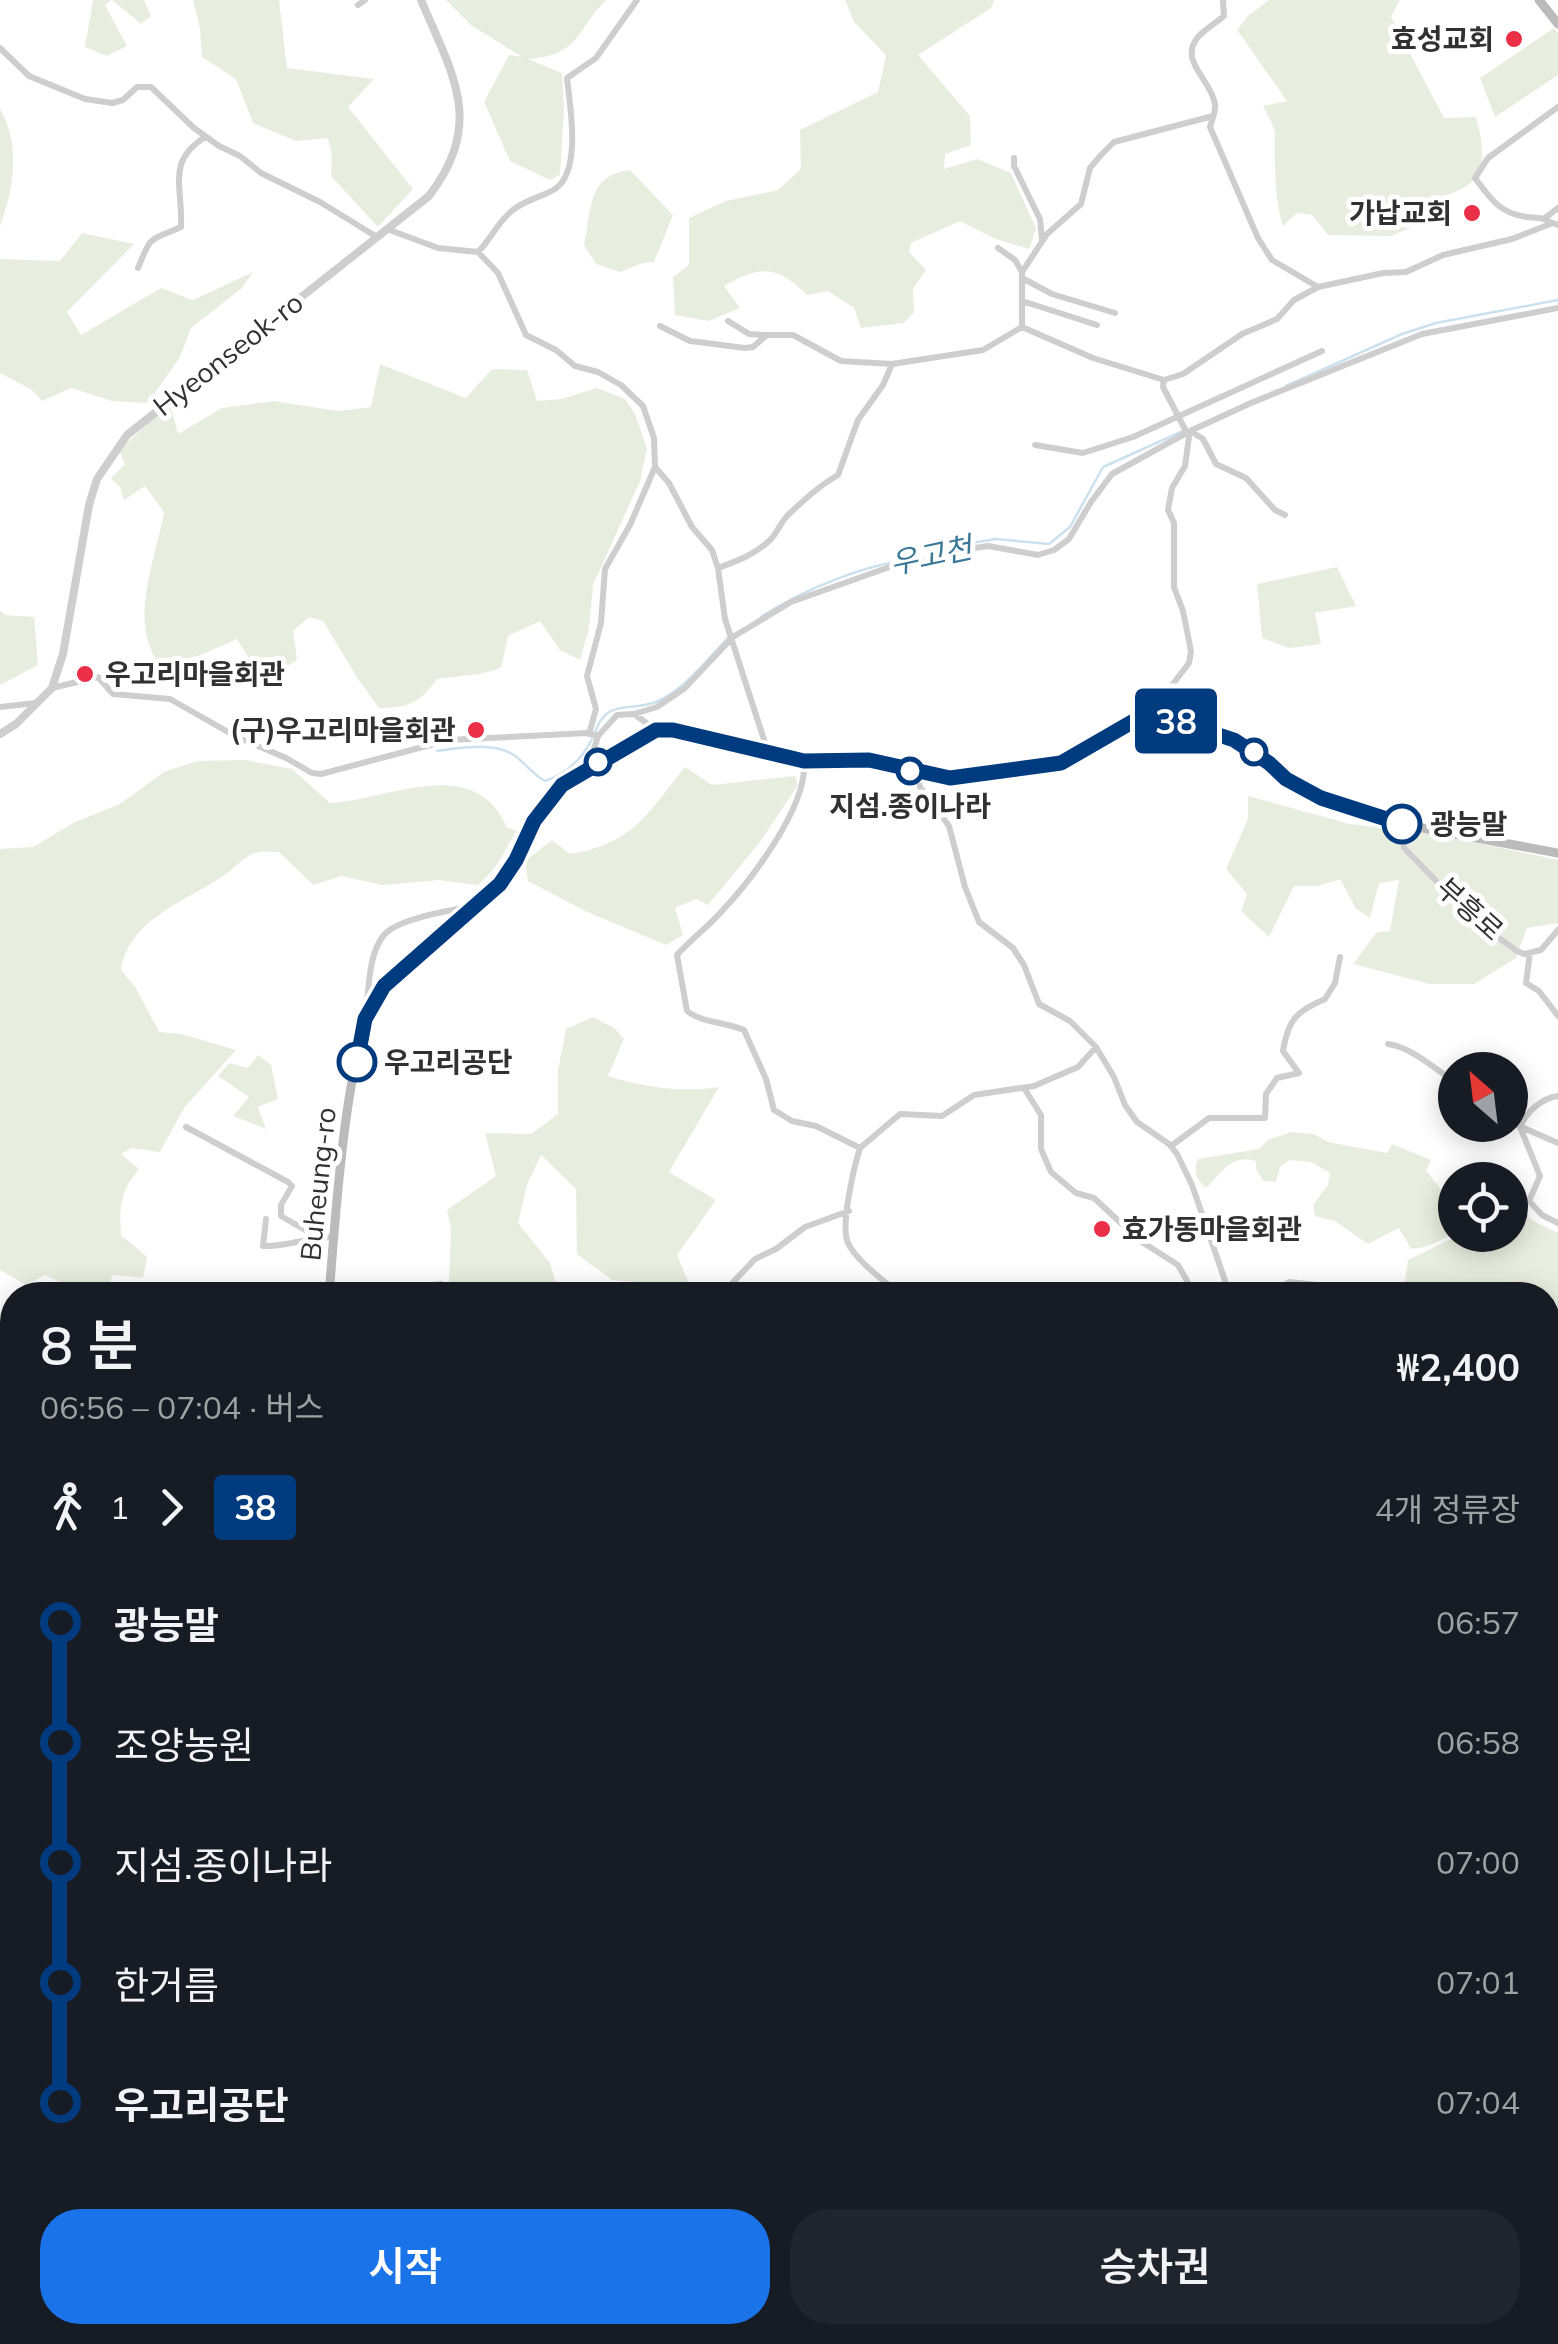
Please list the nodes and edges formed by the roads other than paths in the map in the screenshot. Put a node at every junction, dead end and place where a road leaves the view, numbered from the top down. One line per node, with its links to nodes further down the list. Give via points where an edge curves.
1 (421, 0): 15 (street, Hyeonseok-ro, via 458,88 462,122 449,169)
2 (637, 0): 19 (street, via 596,58 566,78 572,128 564,180 514,208)
3 (1223, 0): 10 (street, via 1224,16 1190,50 1208,83)
4 (1539, 0): 7 (main road)
5 (1547, 0): 6 (main road)
6 (1558, 15)
7 (1558, 24)
8 (0, 48): 11 (street, via 29,76 85,99 112,103 136,87 151,87)
9 (1558, 107): 14 (street, via 1488,158 1475,178 1498,208)
10 (1214, 116): 17 (street, via 1114,142 1090,168 1082,204); 22 (street, via 1210,128 1258,238 1272,260)
11 (205, 137): 16 (street); 20 (street, via 178,165 181,226 155,236)
12 (1014, 158): 17 (street, via 1040,219)
13 (1558, 208): 14 (street)
14 (1552, 222): 22 (street, via 1406,272)
15 (388, 229): 16 (street, Hyeonseok-ro); 19 (street, via 438,248)
16 (377, 237): 41 (street, Hyeonseok-ro, via 151,414 111,455 89,505)
17 (1042, 242): 21 (street)
18 (998, 248): 21 (street)
19 (478, 252): 37 (street, via 498,273 526,335 621,385 642,406)
20 (138, 268)
21 (1022, 275): 23 (street); 25 (street, via 1052,294)
22 (1318, 287): 33 (street, via 1277,319)
23 (1022, 301): 27 (street); 29 (street)
24 (1558, 308): 35 (street, via 1422,334)
25 (1115, 313)
26 (728, 321): 30 (street)
27 (1097, 325)
28 (660, 326): 30 (street, via 690,342 732,347 753,347)
29 (1022, 327): 32 (street, via 983,350); 33 (street)
30 (767, 335): 32 (street, via 799,337 842,361)
31 (1322, 350): 34 (street)
32 (892, 364): 39 (street, via 858,420 838,476 814,488 753,554)
33 (1164, 380): 34 (street)
34 (1178, 416): 35 (street); 36 (street, via 1084,453)
35 (1187, 432): 38 (street, via 1203,440 1216,464 1246,478); 40 (street, via 1112,474 1054,550 1038,555 988,546 898,564 791,602); 45 (street, via 1185,466 1168,510 1174,522 1174,587 1191,650 1166,699)
36 (1034, 445)
37 (655, 466): 39 (street); 48 (street, via 606,569 588,676)
38 (1285, 515)
39 (718, 568): 40 (street)
40 (732, 634): 44 (street, via 685,688); 49 (street)
41 (52, 688): 42 (street, Hyeonseok-ro); 48 (street, via 98,677 112,694 170,700 312,774 449,740)
42 (37, 703): 43 (street); 47 (street, Hyeonseok-ro)
43 (0, 707)
44 (634, 714): 46 (street); 48 (street, via 616,715)
45 (1168, 718): 52 (main road, via 1132,722 1061,763 1034,769 950,778); 53 (main road, via 1234,740 1321,798)
46 (656, 730): 49 (main road); 51 (main road, Buheung-ro)
47 (0, 734)
48 (594, 735): 51 (street)
49 (769, 754): 50 (main road)
50 (804, 761): 52 (main road, via 869,760); 72 (street, via 800,794 768,853 724,910 677,955 687,1011 744,1030 774,1110)
51 (588, 768): 55 (main road, Buheung-ro, via 562,785 500,884)
52 (917, 773): 62 (street, via 949,826 978,922 1013,948 1039,1004 1070,1021)
53 (1402, 824): 54 (main road); 57 (street, 부흥로, via 1404,848 1447,892 1475,908 1496,936)
54 (1558, 853)
55 (476, 906): 60 (main road, Buheung-ro, via 393,976); 60 (street, Buheung-ro, via 435,914 381,938)
56 (1558, 930): 57 (street, 부흥로)
57 (1530, 953): 59 (street, via 1526,983)
58 (1340, 957): 71 (street, via 1326,999 1292,1019 1282,1051 1299,1072 1277,1078 1266,1094 1266,1118 1209,1118)
59 (1558, 1016)
60 (365, 1019): 77 (main road, Buheung-ro)
61 (1388, 1044): 63 (street)
62 (1096, 1047): 64 (street, via 1078,1067); 71 (street, via 1124,1105)
63 (1438, 1071)
64 (1024, 1088): 72 (street, via 974,1095 942,1116 900,1114); 81 (street, via 1041,1115 1041,1149 1052,1172 1178,1266)
65 (1555, 1096): 66 (street)
66 (1528, 1113)
67 (186, 1126): 76 (street, via 288,1182 281,1216)
68 (1528, 1130): 70 (street)
69 (1526, 1142): 75 (street, via 1540,1176 1529,1201)
70 (1558, 1143)
71 (1171, 1146): 82 (street)
72 (860, 1148): 73 (street)
73 (849, 1212): 79 (street, via 805,1227); 80 (street, via 849,1246)
74 (266, 1219): 76 (street, via 264,1246)
75 (1558, 1223)
76 (317, 1237): 77 (street)
77 (334, 1237): 78 (main road, Buheung-ro)
78 (331, 1282)
79 (734, 1282)
80 (886, 1282)
81 (1187, 1282)
82 (1226, 1282)

